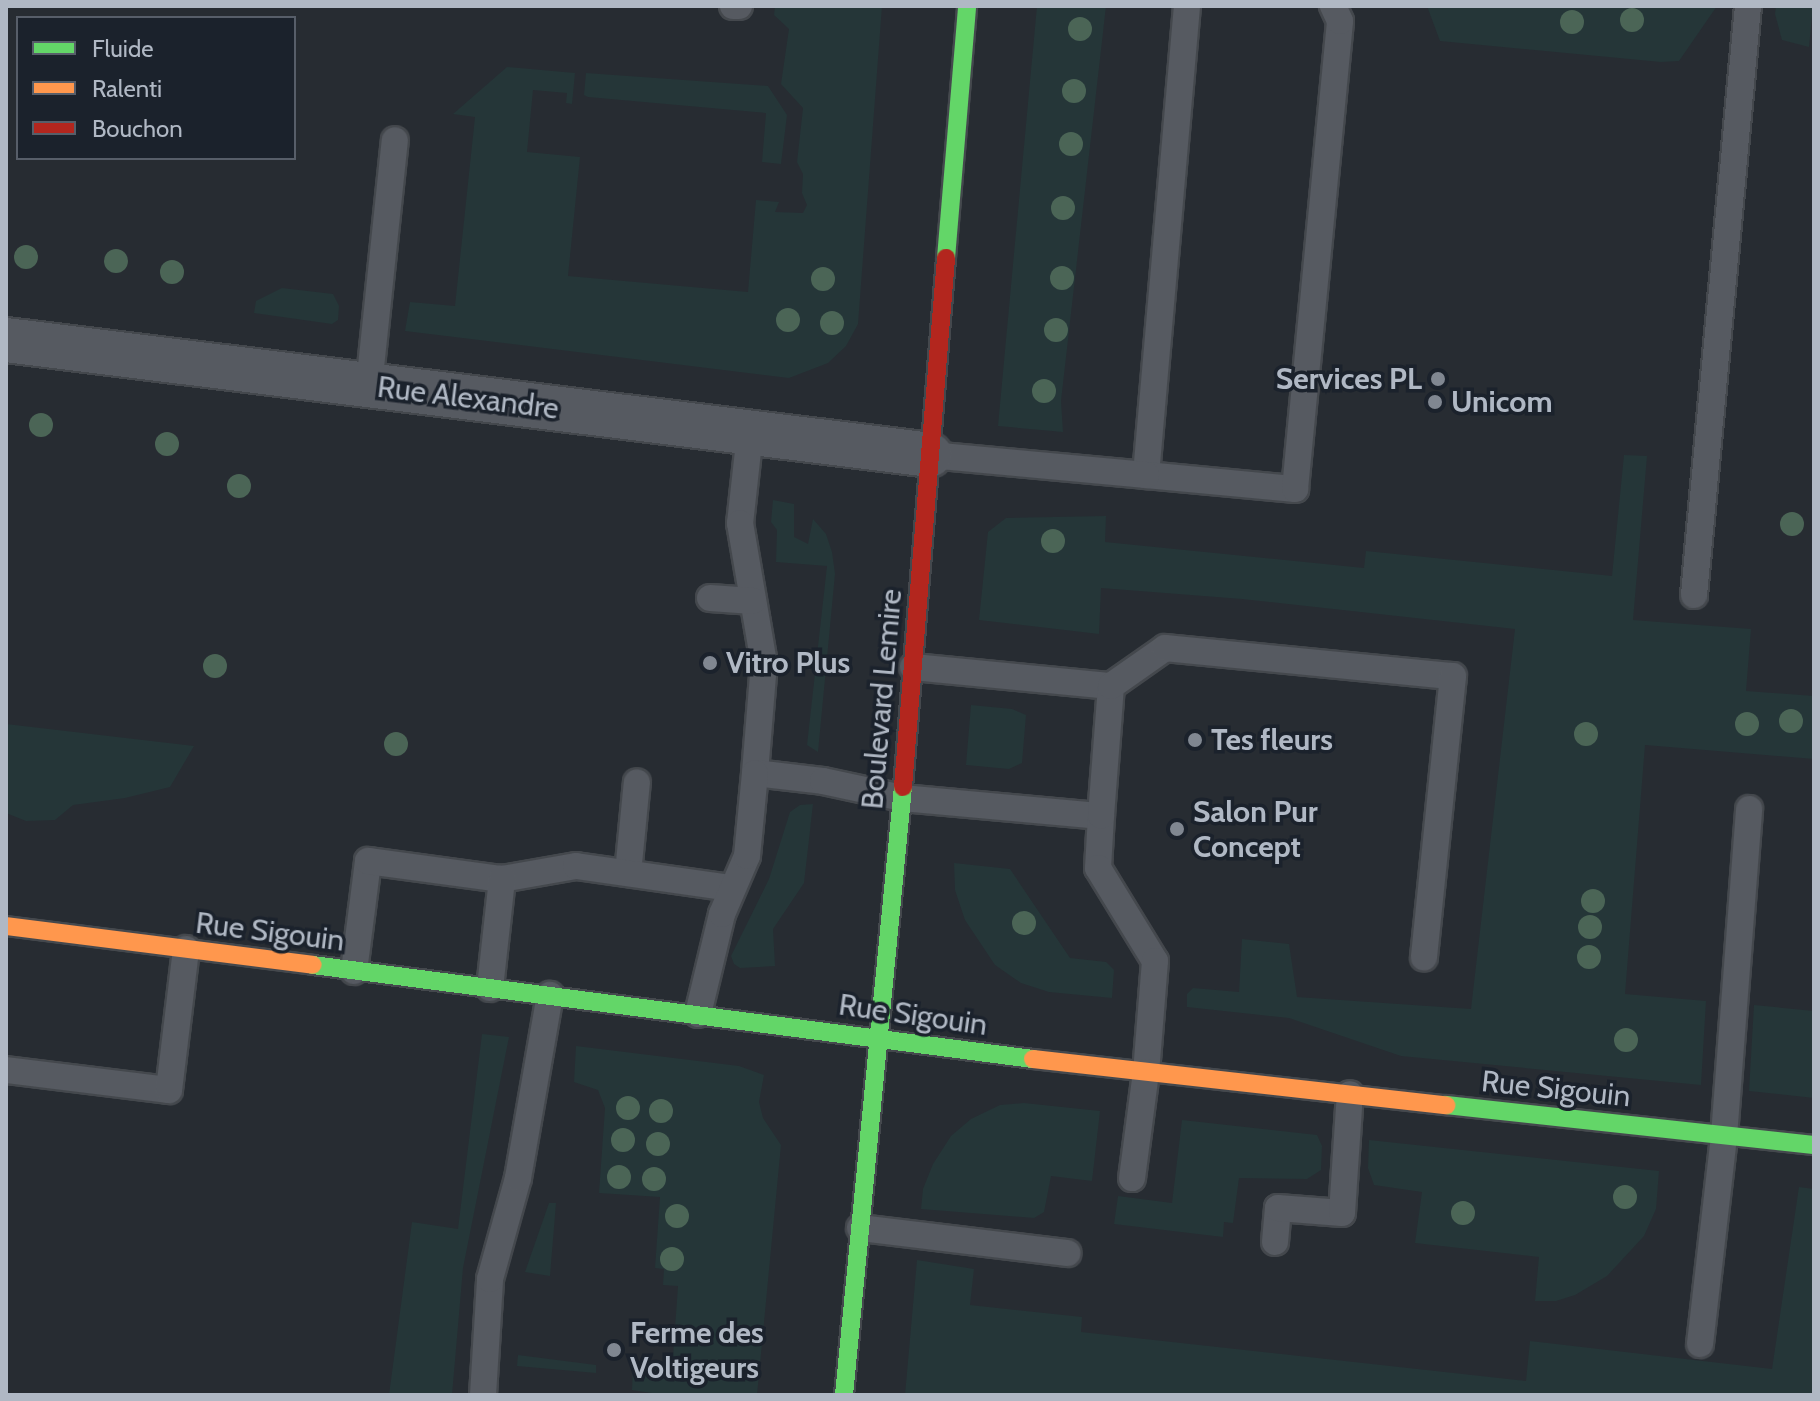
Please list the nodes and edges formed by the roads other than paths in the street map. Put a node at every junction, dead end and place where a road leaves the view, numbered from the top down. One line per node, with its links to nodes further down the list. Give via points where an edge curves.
1 (733, 6): 2 (lane)
2 (739, 6)
3 (967, 6): 11 (street, Boulevard Lemire)
4 (1187, 6): 12 (lane)
5 (1333, 6): 12 (lane, via 1340,21 1295,489)
6 (1748, 6): 13 (lane)
7 (395, 140): 9 (lane)
8 (6, 340): 9 (street, Rue Alexandre)
9 (369, 386): 10 (street, Rue Alexandre)
10 (750, 433): 11 (street, Rue Alexandre); 15 (lane, via 740,523)
11 (930, 455): 12 (lane); 16 (street, Boulevard Lemire)
12 (1146, 475)
13 (1694, 595)
14 (710, 598): 15 (lane)
15 (753, 601): 18 (lane, via 764,663)
16 (913, 667): 17 (lane); 20 (street, Boulevard Lemire)
17 (1111, 686): 22 (lane); 28 (lane, via 1165,648 1453,676)
18 (755, 773): 20 (lane); 25 (lane, via 747,856)
19 (637, 782): 23 (lane)
20 (902, 798): 22 (lane); 33 (street, Boulevard Lemire)
21 (1749, 809): 37 (lane)
22 (1101, 816): 35 (lane, via 1098,868 1155,961)
23 (628, 873): 24 (lane, via 576,866); 25 (lane)
24 (502, 879): 29 (lane, via 368,861); 30 (lane)
25 (731, 888): 32 (lane, via 705,971)
26 (6, 926): 27 (street, Rue Sigouin)
27 (186, 949): 29 (street, Rue Sigouin); 34 (lane, via 169,1090)
28 (1424, 958)
29 (354, 971): 30 (street, Rue Sigouin)
30 (490, 988): 31 (street, Rue Sigouin)
31 (550, 995): 32 (street, Rue Sigouin); 44 (lane, via 518,1178 490,1279)
32 (698, 1014): 33 (street, Rue Sigouin)
33 (878, 1038): 35 (street, Rue Sigouin); 40 (street, Boulevard Lemire)
34 (6, 1070)
35 (1146, 1072): 36 (street, Rue Sigouin); 39 (lane)
36 (1350, 1094): 37 (street, Rue Sigouin); 41 (lane, via 1342,1213 1278,1208)
37 (1724, 1136): 38 (street, Rue Sigouin); 43 (lane)
38 (1814, 1145)
39 (1132, 1178)
40 (860, 1228): 42 (lane); 45 (street, Boulevard Lemire)
41 (1275, 1242)
42 (1067, 1253)
43 (1700, 1344)
44 (483, 1395)
45 (844, 1395)

